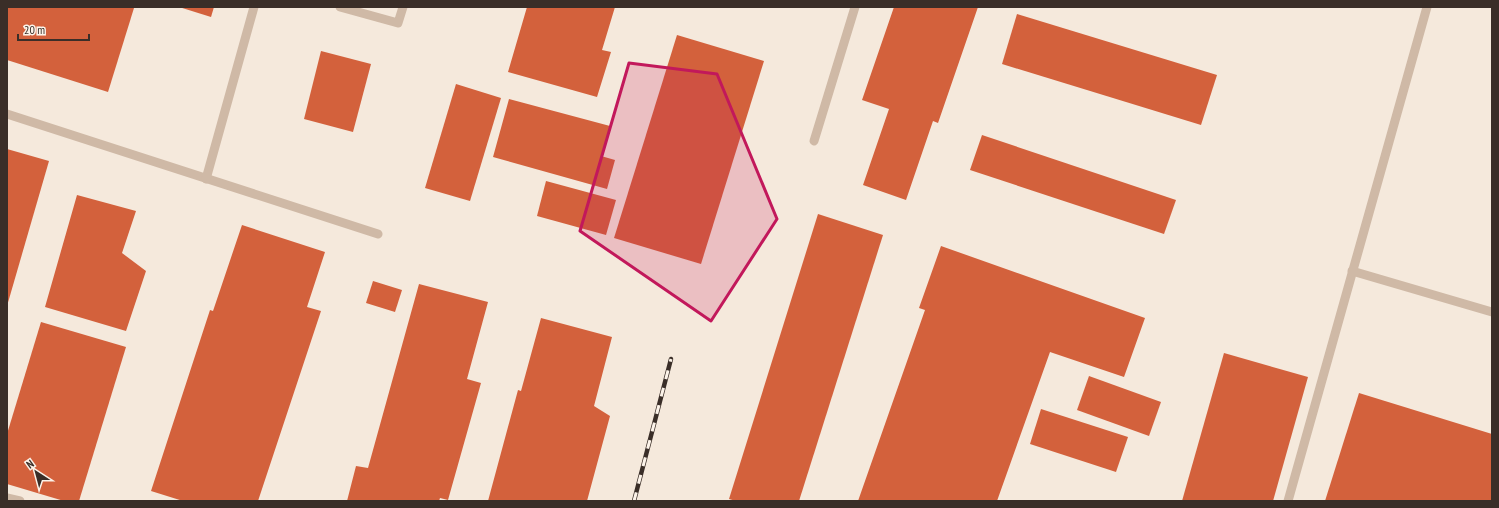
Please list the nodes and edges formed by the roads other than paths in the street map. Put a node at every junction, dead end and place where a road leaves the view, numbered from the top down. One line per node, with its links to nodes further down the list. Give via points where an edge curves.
1 (254, 7): 8 (lane)
2 (340, 7): 3 (lane, via 398,23)
3 (403, 7)
4 (855, 7): 7 (lane)
5 (1427, 7): 10 (lane)
6 (7, 114): 8 (lane)
7 (814, 140)
8 (206, 179): 9 (lane)
9 (378, 234)
10 (1352, 271): 11 (lane); 14 (lane)
11 (1492, 312)
12 (7, 498): 13 (lane)
13 (20, 501)
14 (1288, 501)

